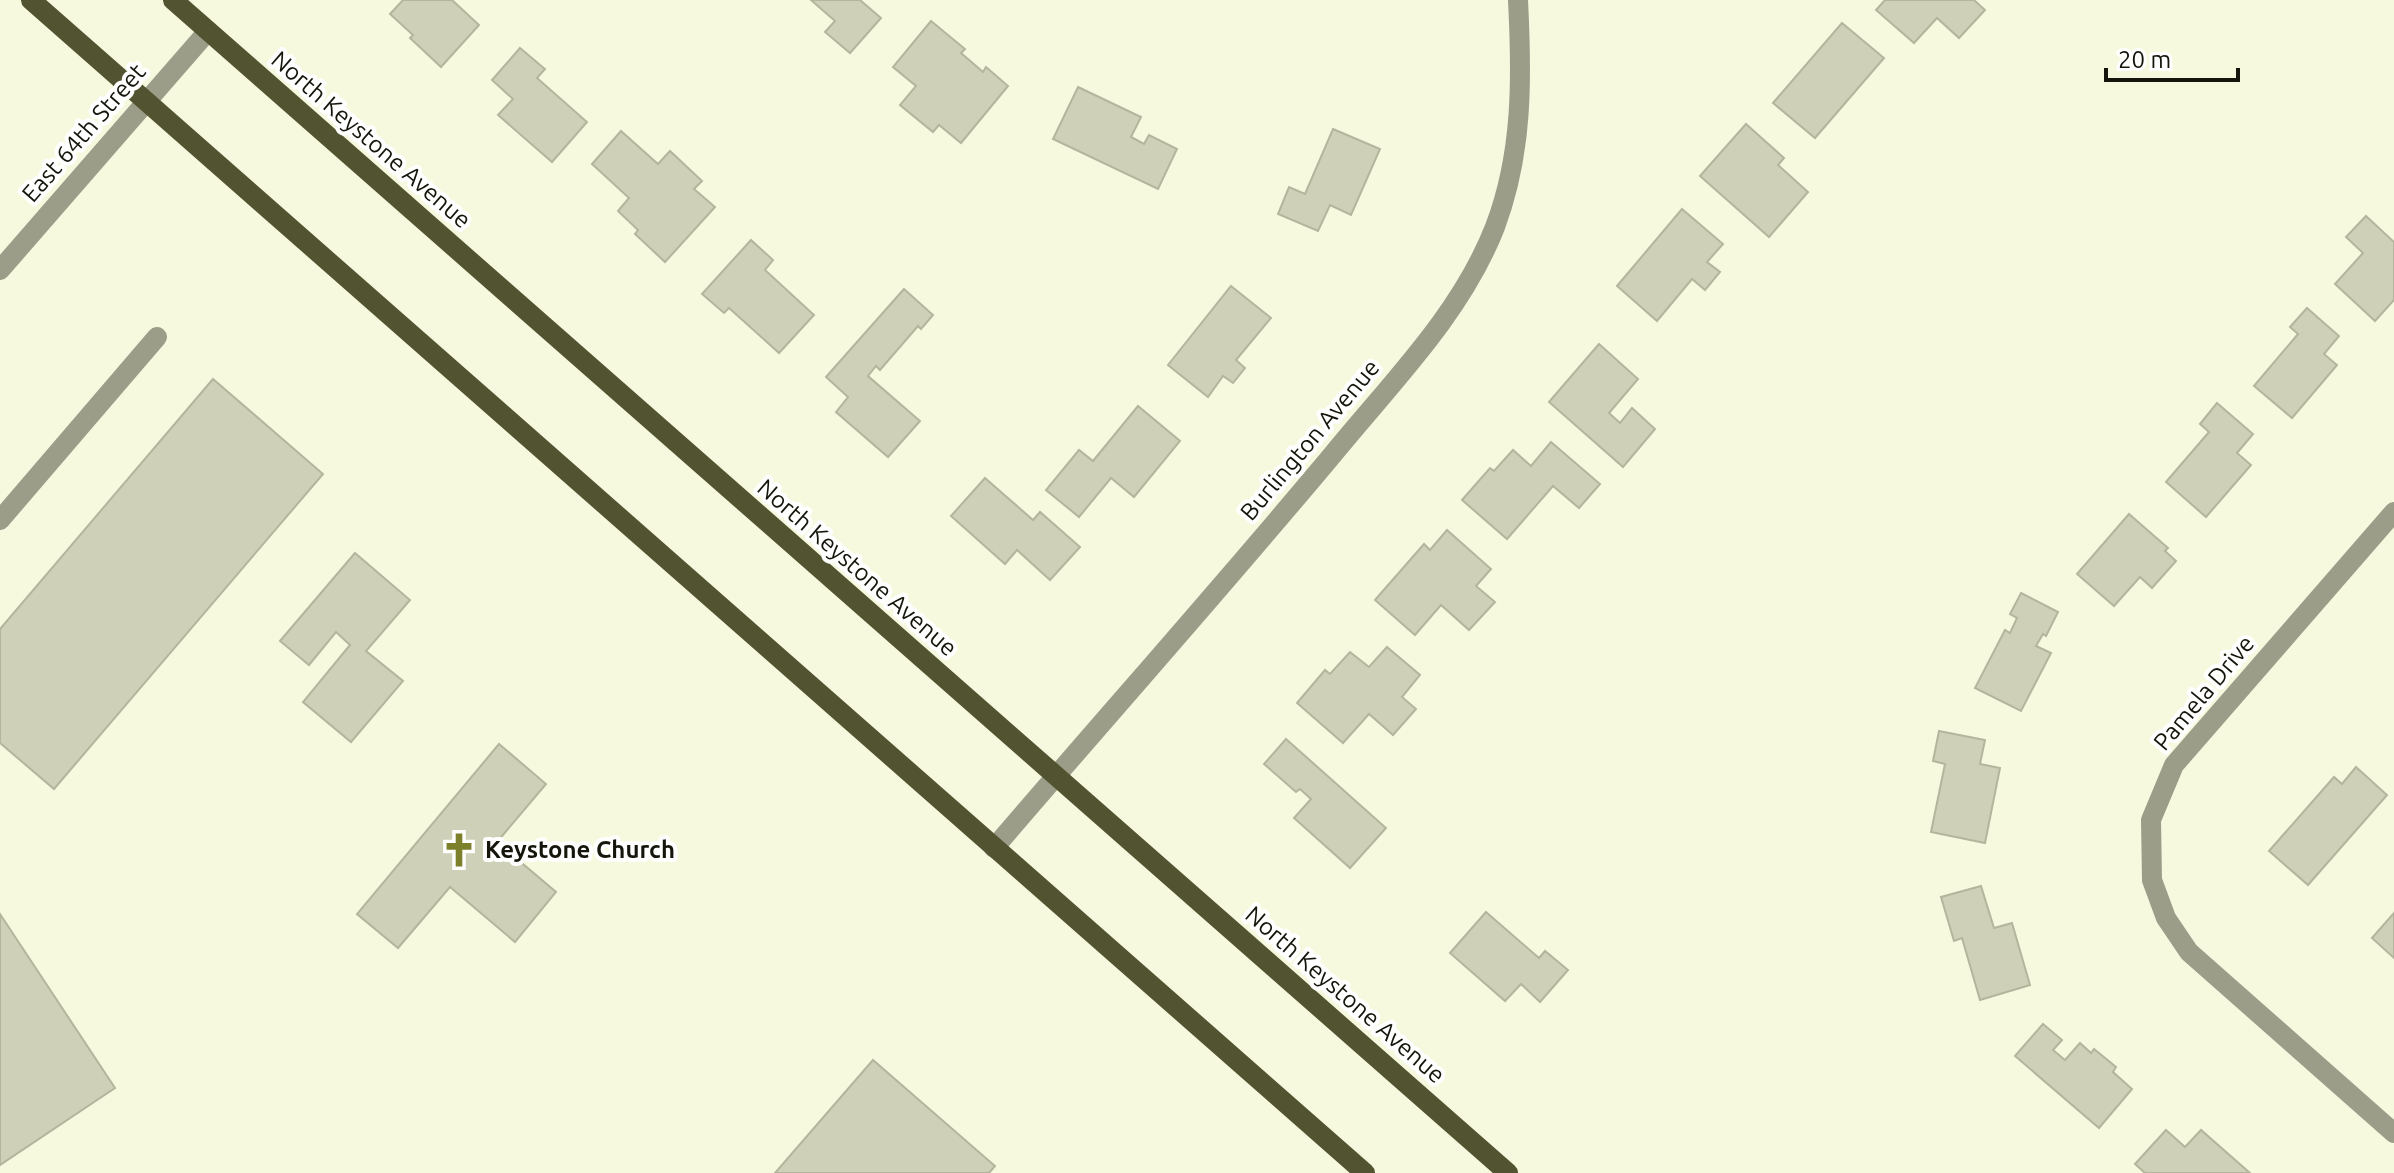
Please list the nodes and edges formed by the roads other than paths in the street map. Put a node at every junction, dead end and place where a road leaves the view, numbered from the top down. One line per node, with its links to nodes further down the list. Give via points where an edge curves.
1 (31, 0): 5 (main road)
2 (173, 0): 4 (main road, North Keystone Avenue)
3 (1518, 0): 10 (street, Burlington Avenue, via 1521,93 1513,166 1494,228 1467,285 1291,504)
4 (208, 31): 5 (street, East 64th Street); 10 (main road, North Keystone Avenue)
5 (146, 102): 6 (street, East 64th Street); 11 (main road)
6 (0, 270)
7 (157, 337): 9 (street)
8 (2394, 512): 12 (street, Pamela Drive, via 2174,765 2151,820 2150,842 2152,880 2166,918 2189,952)
9 (0, 520)
10 (1056, 776): 11 (street, Burlington Avenue); 14 (main road, North Keystone Avenue)
11 (994, 848): 13 (main road)
12 (2394, 1133)
13 (1365, 1173)
14 (1508, 1173)

